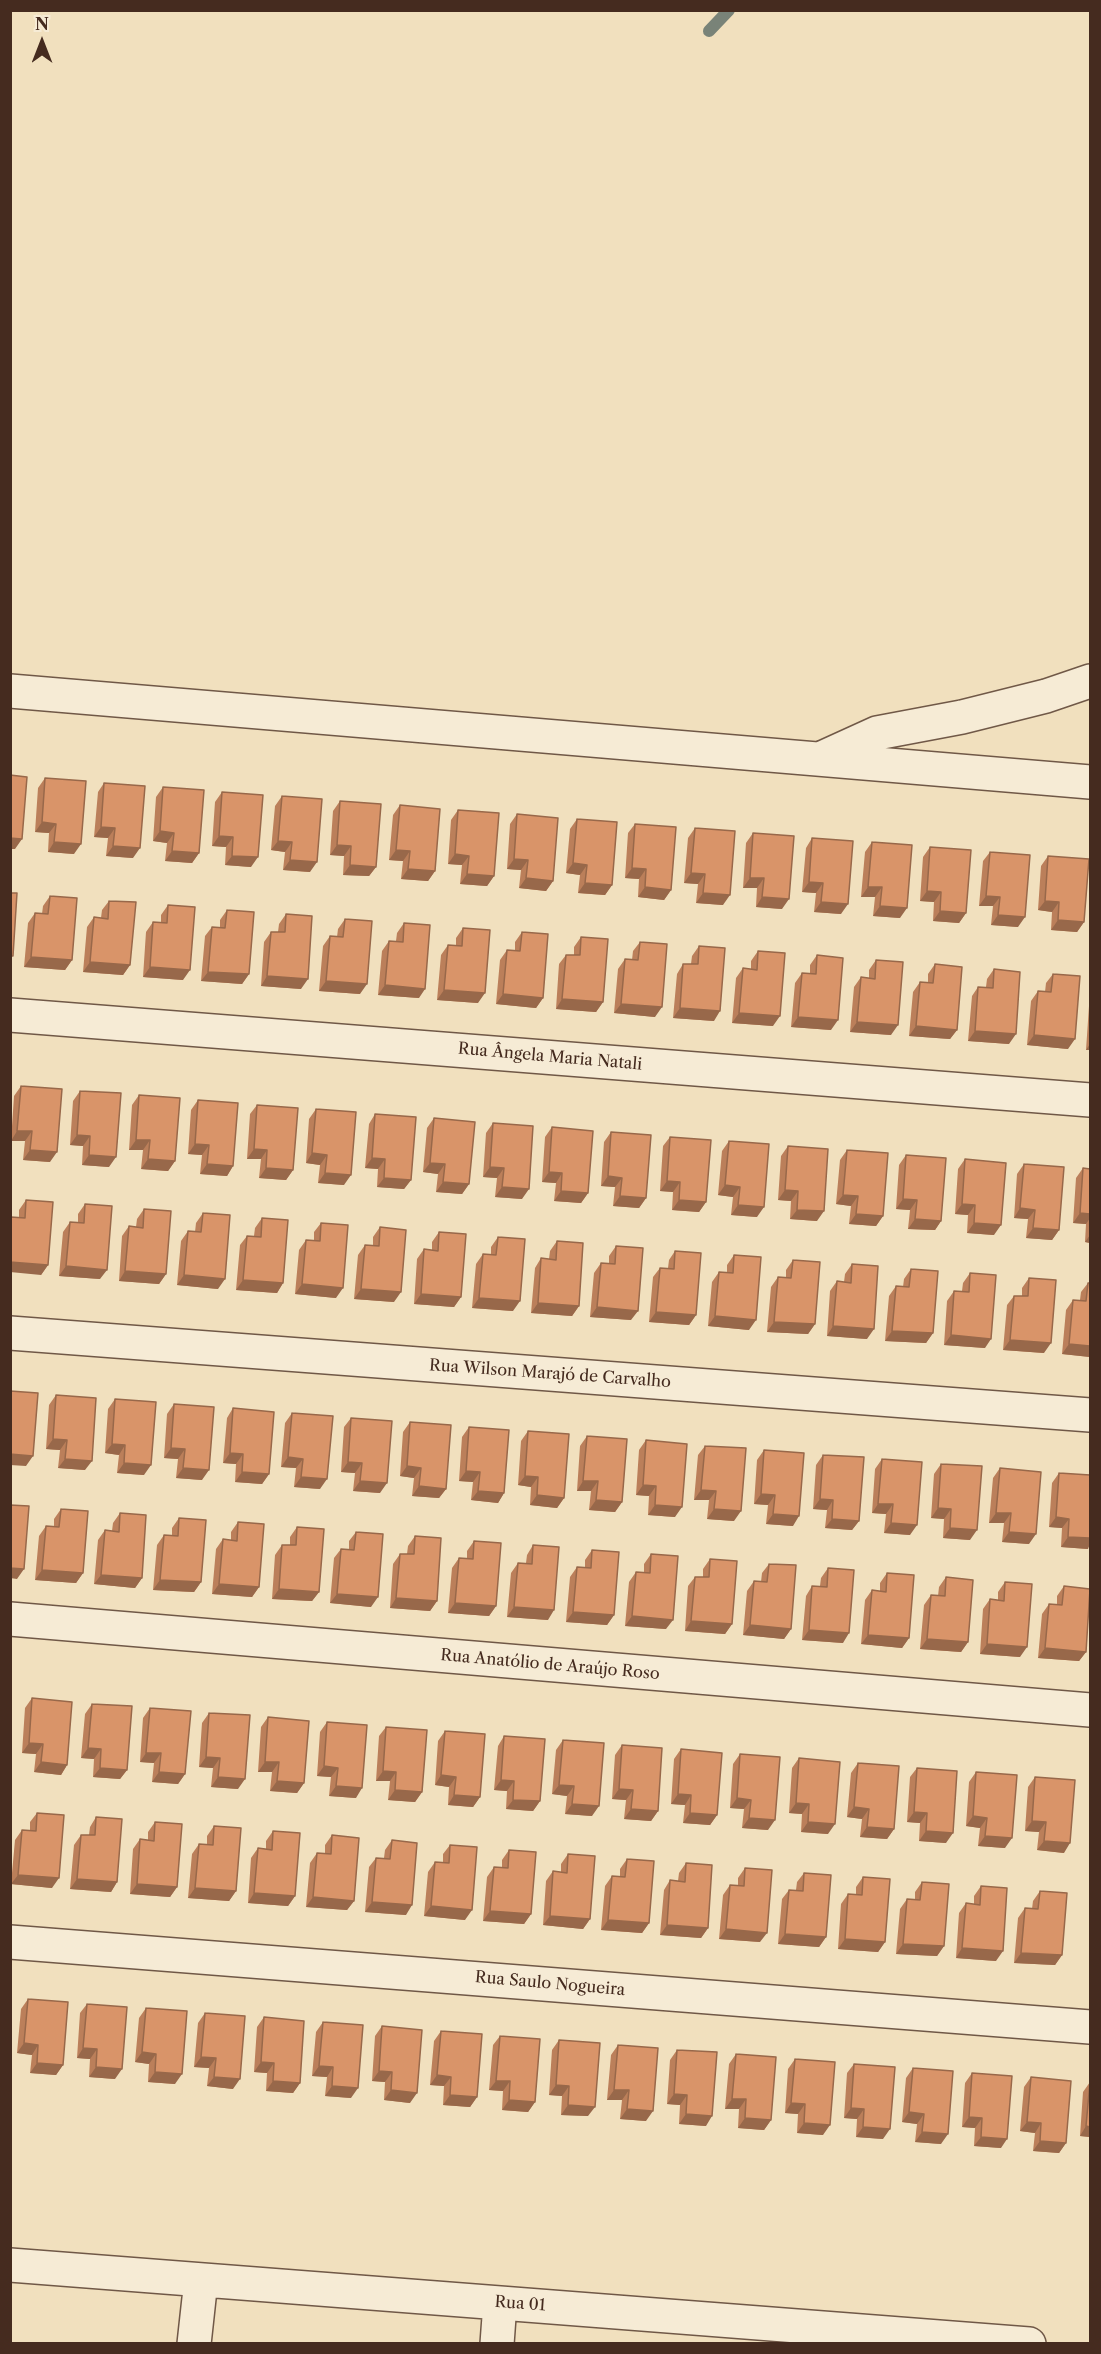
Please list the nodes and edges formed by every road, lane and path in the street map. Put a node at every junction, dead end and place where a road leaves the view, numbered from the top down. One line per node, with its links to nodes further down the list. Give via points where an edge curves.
1 (1090, 681): 3 (street, via 962,717 877,733)
2 (10, 690): 3 (street)
3 (820, 759): 4 (street)
4 (1090, 782)
5 (10, 1015): 6 (street, Rua Ângela Maria Natali)
6 (1090, 1100)
7 (10, 1333): 8 (street, Rua Wilson Marajó de Carvalho)
8 (1090, 1415)
9 (10, 1619): 10 (street, Rua Anatólio de Araújo Roso)
10 (1090, 1710)
11 (10, 1942): 12 (street, Rua Saulo Nogueira)
12 (1090, 2027)
13 (10, 2265): 14 (street, Rua 01)
14 (201, 2280): 15 (street, Rua 01); 17 (street)
15 (500, 2303): 16 (street, Rua 01); 18 (street)
16 (807, 2335): 19 (street, Rua 01)
17 (194, 2343)
18 (497, 2343)
19 (1029, 2343)

